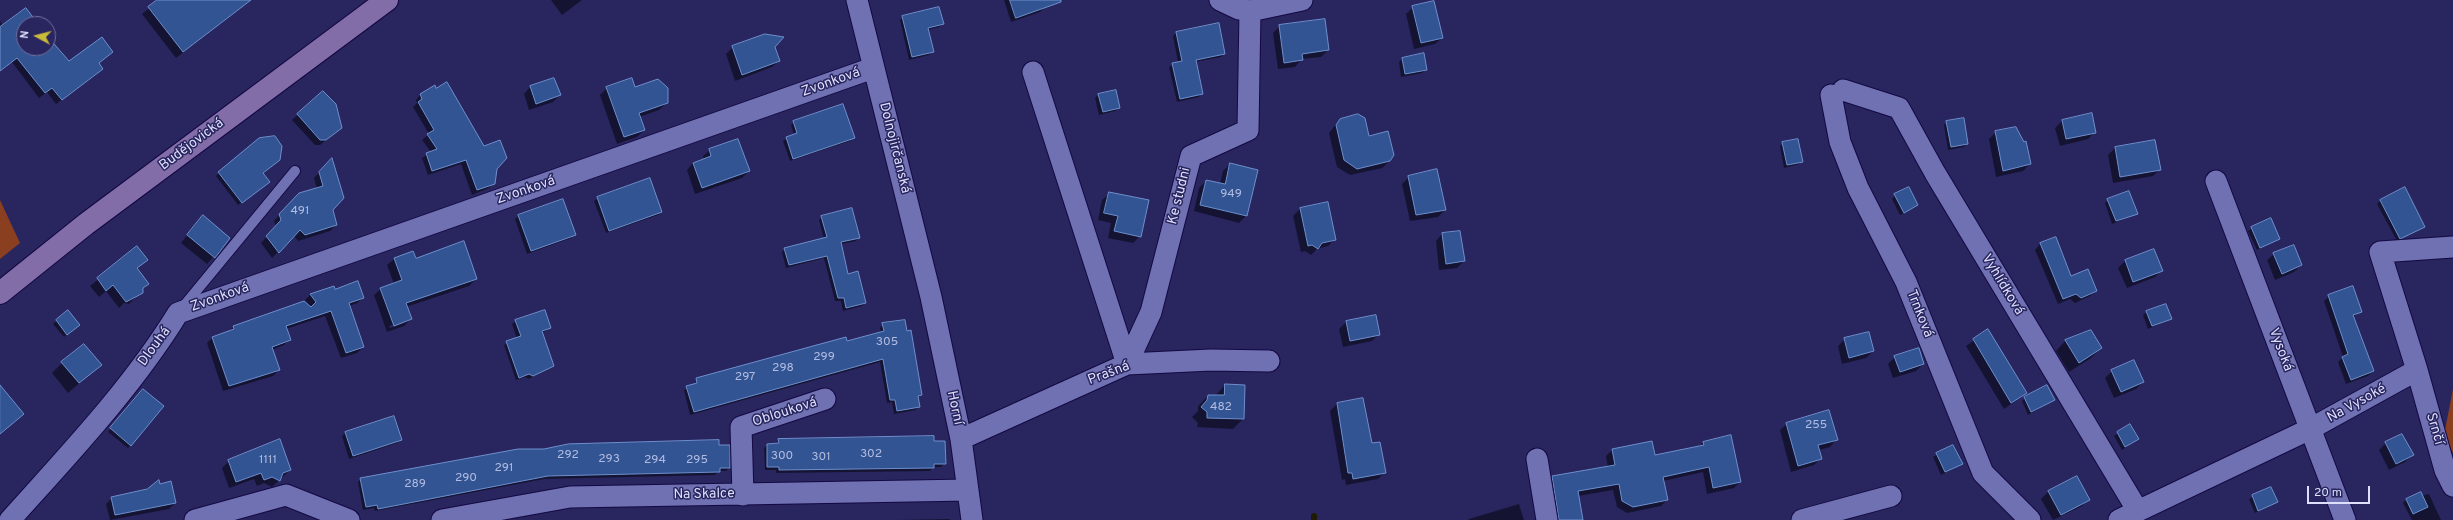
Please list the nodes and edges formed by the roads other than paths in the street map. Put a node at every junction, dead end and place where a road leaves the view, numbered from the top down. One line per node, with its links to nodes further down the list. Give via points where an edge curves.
1 (387, 0): 12 (main road, Budějovická, via 86,224)
2 (857, 0): 6 (street, Dolnojirčanská)
3 (1220, 0): 5 (street, via 1239,9)
4 (1302, 0): 5 (street)
5 (1250, 10): 16 (street, Ke studni, via 1248,130 1190,156 1151,312)
6 (873, 68): 13 (street, Dolnojirčanská); 14 (street, Zvonková)
7 (1033, 72): 16 (street)
8 (1837, 93): 26 (street, Vyhlídková, via 1899,108); 34 (street, Trnková, via 1840,142 1858,188 1906,282 1983,473)
9 (294, 171): 14 (lane, Dlouhá)
10 (2216, 181): 19 (street, Vysoká)
11 (2453, 247): 17 (street, via 2380,252)
12 (0, 293)
13 (931, 296): 20 (street, Horní)
14 (178, 313): 27 (street, Dlouhá, via 160,343 90,430)
15 (1269, 361): 16 (street, Prašná, via 1211,360)
16 (1127, 364): 20 (street, Prašná)
17 (2417, 370): 19 (street, Na Vysoké); 22 (street, Srnčí)
18 (825, 399): 24 (street, Oblouková, via 741,427)
19 (2310, 429): 26 (street, Na Vysoké); 36 (street, Vysoká)
20 (961, 439): 23 (street, Horní)
21 (1537, 460): 32 (street)
22 (2453, 486)
23 (968, 490): 24 (street, Na Skalce); 31 (street, Horní)
24 (743, 495): 30 (street, Na Skalce, via 570,497)
25 (1892, 496): 33 (street)
26 (2138, 511): 35 (street, Na Vysoké)
27 (10, 520)
28 (195, 520): 29 (street, via 286,495)
29 (349, 520)
30 (442, 520)
31 (972, 520)
32 (1547, 520)
33 (1802, 520)
34 (2030, 520)
35 (2119, 520)
36 (2345, 520)

